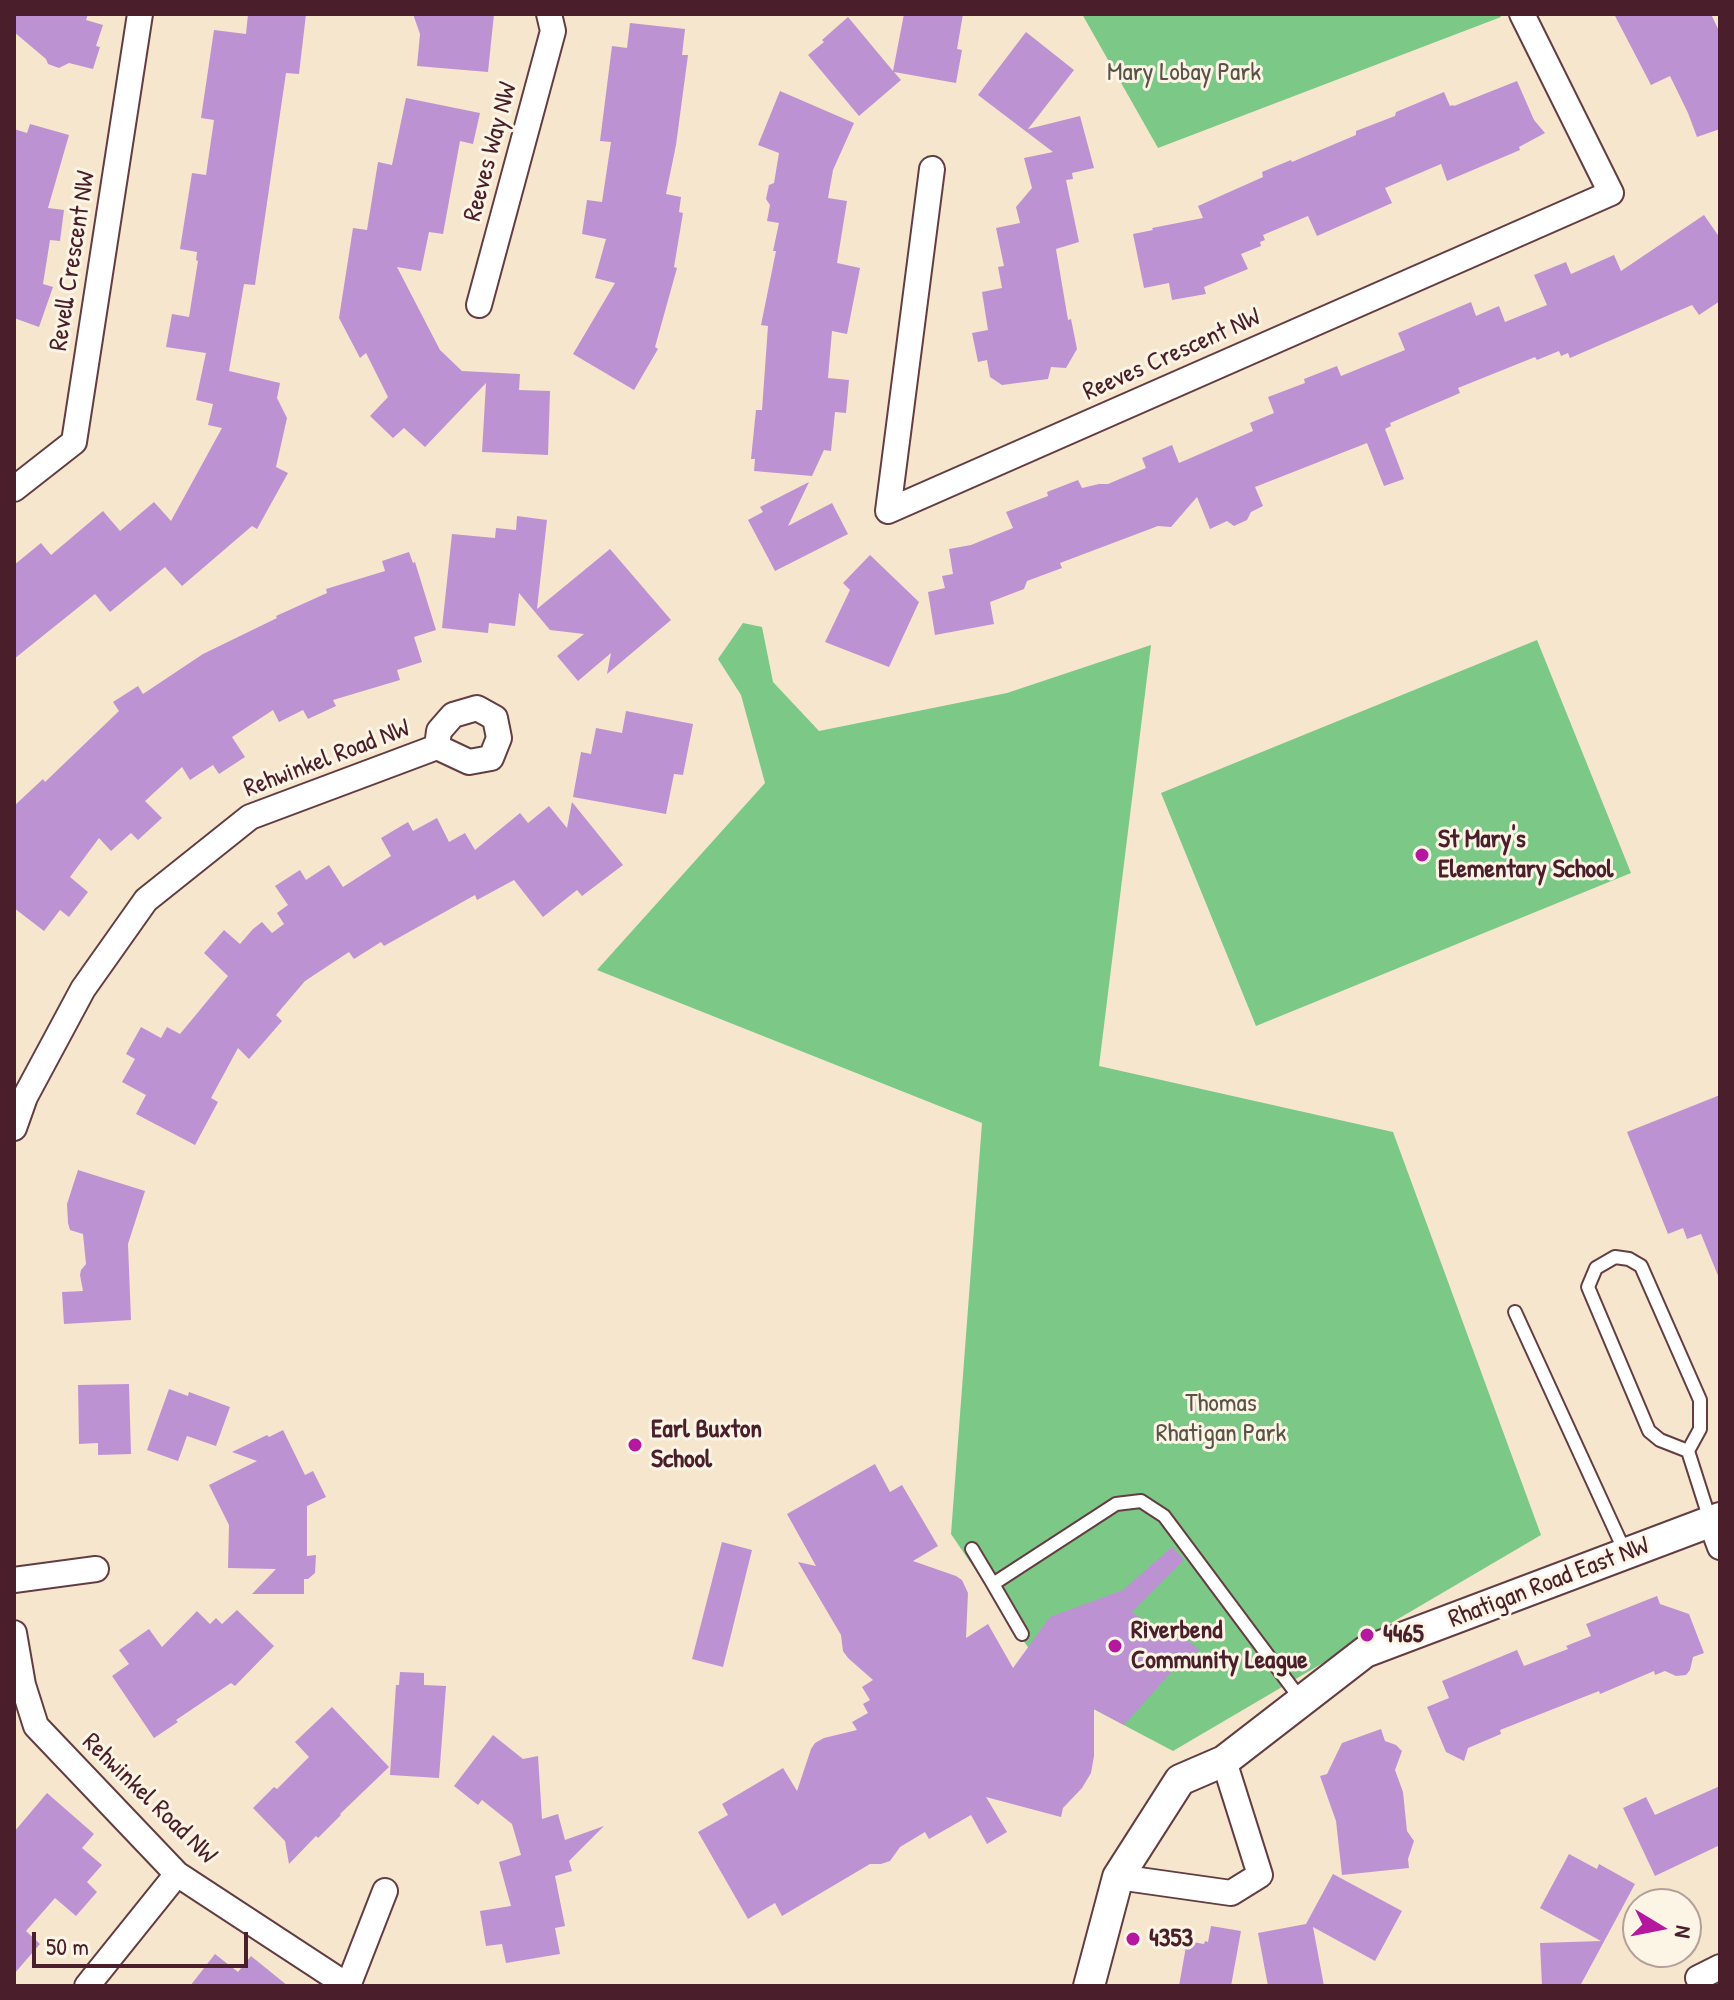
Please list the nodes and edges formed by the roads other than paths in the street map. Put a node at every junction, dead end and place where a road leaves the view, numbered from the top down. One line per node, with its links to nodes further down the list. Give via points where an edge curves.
1 (140, 14): 6 (street, Revell Crescent NW, via 74,442)
2 (549, 14): 5 (street, Reeves Way NW, via 553,31)
3 (1522, 14): 4 (street, Reeves Crescent NW, via 1611,193 888,511)
4 (932, 169)
5 (479, 305)
6 (14, 489)
7 (437, 747): 8 (street, Rehwinkel Road NW, via 250,817 146,900 83,989)
8 (14, 1128)
9 (1515, 1312): 13 (lane)
10 (1688, 1451): 10 (lane, via 1700,1429 1700,1400 1641,1266 1615,1257 1596,1268 1588,1287 1649,1431); 11 (lane)
11 (1717, 1529): 13 (street, Rhatigan Road East NW)
12 (972, 1549): 16 (lane)
13 (1626, 1554): 19 (street, Rhatigan Road East NW, via 1365,1652)
14 (96, 1569): 15 (street)
15 (14, 1580)
16 (993, 1584): 18 (lane); 19 (lane, via 1116,1504 1141,1501 1164,1516)
17 (14, 1633): 21 (street, Rehwinkel Road NW, via 36,1726)
18 (1022, 1634)
19 (1302, 1701): 20 (street, Rhatigan Road East NW)
20 (1224, 1761): 22 (street, Rhatigan Road East NW, via 1180,1780); 22 (street, via 1260,1875 1231,1893)
21 (177, 1874): 23 (street, Rehwinkel Road NW, via 348,1986); 24 (street)
22 (1118, 1877): 25 (street, Rhatigan Road East NW)
23 (385, 1891)
24 (87, 1986)
25 (1089, 1986)

